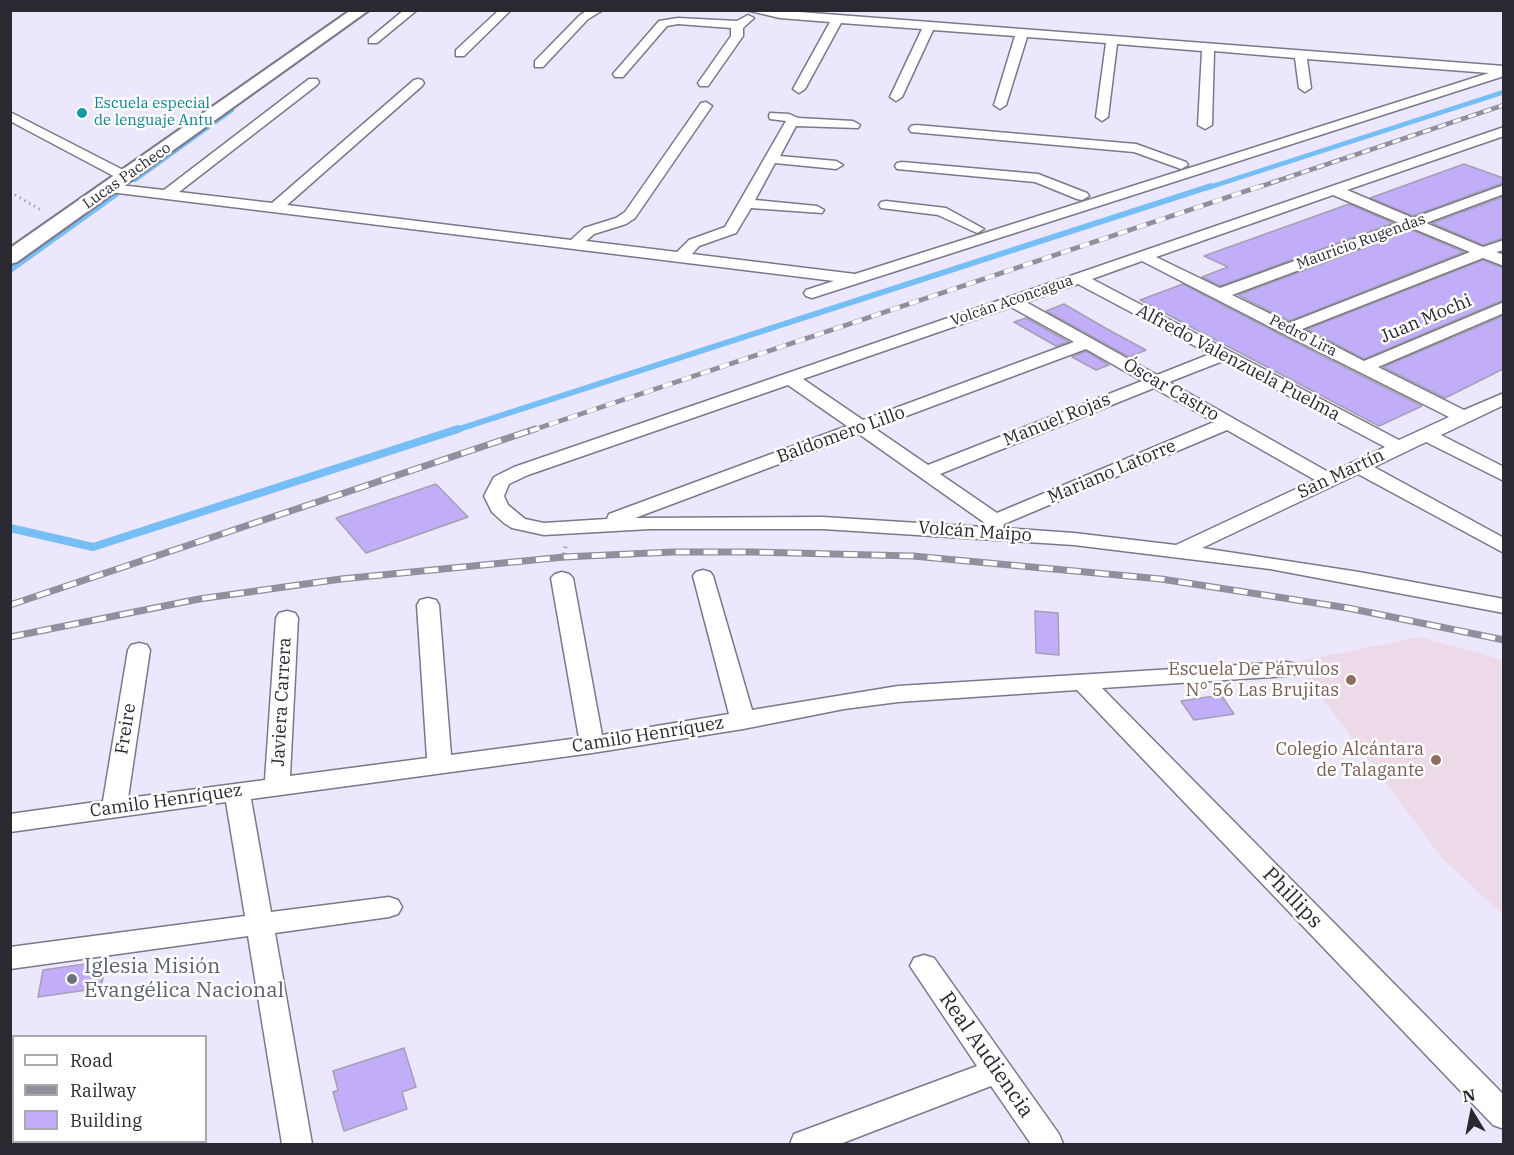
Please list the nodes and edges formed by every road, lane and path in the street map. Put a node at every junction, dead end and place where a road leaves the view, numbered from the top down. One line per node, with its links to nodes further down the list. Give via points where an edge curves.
1 (362, 10): 41 (main road, Lucas Pacheco)
2 (412, 10): 12 (street)
3 (506, 10): 14 (street)
4 (598, 10): 17 (street, via 584,17)
5 (804, 10): 16 (street)
6 (756, 12): 7 (street); 8 (street)
7 (837, 19): 9 (street); 25 (street)
8 (739, 25): 20 (street, via 663,23); 23 (street, via 737,36)
9 (928, 26): 10 (street); 26 (street)
10 (1022, 33): 11 (street); 27 (street)
11 (1112, 40): 13 (street); 31 (street)
12 (373, 41)
13 (1208, 47): 15 (street); 34 (street)
14 (460, 53)
15 (1300, 54): 16 (street); 24 (street)
16 (1397, 58): 18 (street); 19 (street, via 1479,60)
17 (539, 64)
18 (1482, 69): 19 (street); 39 (street)
19 (1503, 70): 64 (street)
20 (619, 74)
21 (313, 82): 46 (street)
22 (418, 83): 50 (street)
23 (704, 83)
24 (1305, 88)
25 (799, 89)
26 (896, 97)
27 (1000, 105)
28 (706, 106): 55 (street, via 630,215 589,231)
29 (775, 116): 32 (street)
30 (10, 117): 41 (street)
31 (1102, 117)
32 (795, 122): 33 (street); 37 (street)
33 (853, 125)
34 (1205, 125)
35 (916, 129): 39 (street, via 1136,148)
36 (1503, 132): 44 (street, Volcán Aconcagua)
37 (771, 159): 38 (street); 48 (street)
38 (836, 165)
39 (1180, 165): 47 (street)
40 (902, 166): 47 (street, via 1038,178)
41 (126, 177): 42 (main road, Lucas Pacheco)
42 (110, 188): 46 (street); 52 (main road, Lucas Pacheco)
43 (1503, 189): 53 (street, Mauricio Rugendas)
44 (1334, 190): 53 (street); 59 (street, Volcán Aconcagua)
45 (10, 192): 52 (path)
46 (168, 194): 50 (street)
47 (1082, 196): 54 (street)
48 (746, 203): 51 (street); 58 (street, via 731,230 694,243)
49 (886, 205): 54 (street, via 941,211)
50 (276, 207): 55 (street)
51 (817, 210)
52 (66, 219): 60 (main road, Lucas Pacheco)
53 (1412, 223): 57 (street); 65 (street, Mauricio Rugendas)
54 (977, 229): 62 (street)
55 (576, 243): 58 (street)
56 (1503, 244): 57 (street)
57 (1483, 252): 61 (street); 68 (street)
58 (682, 256): 62 (street)
59 (1143, 256): 63 (street, Volcán Aconcagua); 65 (street, Pedro Lira)
60 (10, 258)
61 (1503, 261)
62 (835, 275): 64 (street); 64 (street, via 805,289)
63 (1079, 278): 66 (street, Volcán Aconcagua); 70 (street, Alfredo Valenzuela Puelma)
64 (857, 279)
65 (1220, 294): 68 (street, Pedro Lira)
66 (1013, 301): 69 (street, Óscar Castro); 72 (street, Volcán Aconcagua)
67 (1503, 307): 71 (street, Juan Mochi)
68 (1288, 329): 71 (street, Pedro Lira)
69 (1088, 343): 73 (street, Óscar Castro); 77 (street, Baldomero Lillo)
70 (1223, 355): 73 (street, Manuel Rojas); 79 (street, Alfredo Valenzuela Puelma)
71 (1364, 367): 75 (street, Pedro Lira)
72 (790, 378): 77 (street); 81 (street, Volcán Aconcagua)
73 (1155, 381): 76 (street, Óscar Castro); 82 (street, Manuel Rojas)
74 (1503, 398): 75 (street, San Martín)
75 (1463, 417): 78 (street, San Martín)
76 (1228, 423): 84 (street, Óscar Castro); 86 (street, Mariano Latorre)
77 (860, 428): 82 (street); 85 (street, Baldomero Lillo)
78 (1426, 434): 79 (street, San Martín); 83 (street)
79 (1398, 447): 80 (street, San Martín)
80 (1358, 466): 84 (street, San Martín); 87 (street)
81 (520, 471): 85 (street, Volcán Maipo, via 504,478 495,492 496,503 511,519 544,529)
82 (925, 473): 86 (street)
83 (1503, 475)
84 (1329, 480): 88 (street, San Martín)
85 (593, 527): 86 (street, Volcán Maipo, via 740,522)
86 (993, 527): 88 (street, Volcán Maipo)
87 (1503, 547)
88 (1180, 551): 92 (street, Volcán Maipo, via 1359,578)
89 (703, 576): 97 (street)
90 (562, 578): 98 (street)
91 (428, 605): 99 (street)
92 (1503, 606)
93 (287, 618): 100 (street, Javiera Carrera)
94 (139, 650): 102 (street, Freire)
95 (1287, 669): 96 (street, Camilo Henríquez)
96 (1081, 681): 97 (street, Camilo Henríquez, via 898,694); 109 (street, Phillips)
97 (742, 721): 98 (street, Camilo Henríquez)
98 (592, 745): 99 (street, Camilo Henríquez)
99 (440, 764): 100 (street, Camilo Henríquez)
100 (277, 786): 101 (street, Camilo Henríquez)
101 (237, 791): 102 (street, Camilo Henríquez); 105 (street)
102 (114, 808): 103 (street, Camilo Henríquez)
103 (10, 823)
104 (389, 907): 105 (street)
105 (259, 924): 106 (street); 110 (street)
106 (10, 958)
107 (924, 966): 108 (street, Real Audiencia)
108 (997, 1071): 111 (street); 112 (street, Real Audiencia)
109 (1503, 1116)
110 (297, 1144)
111 (805, 1144)
112 (1048, 1144)

